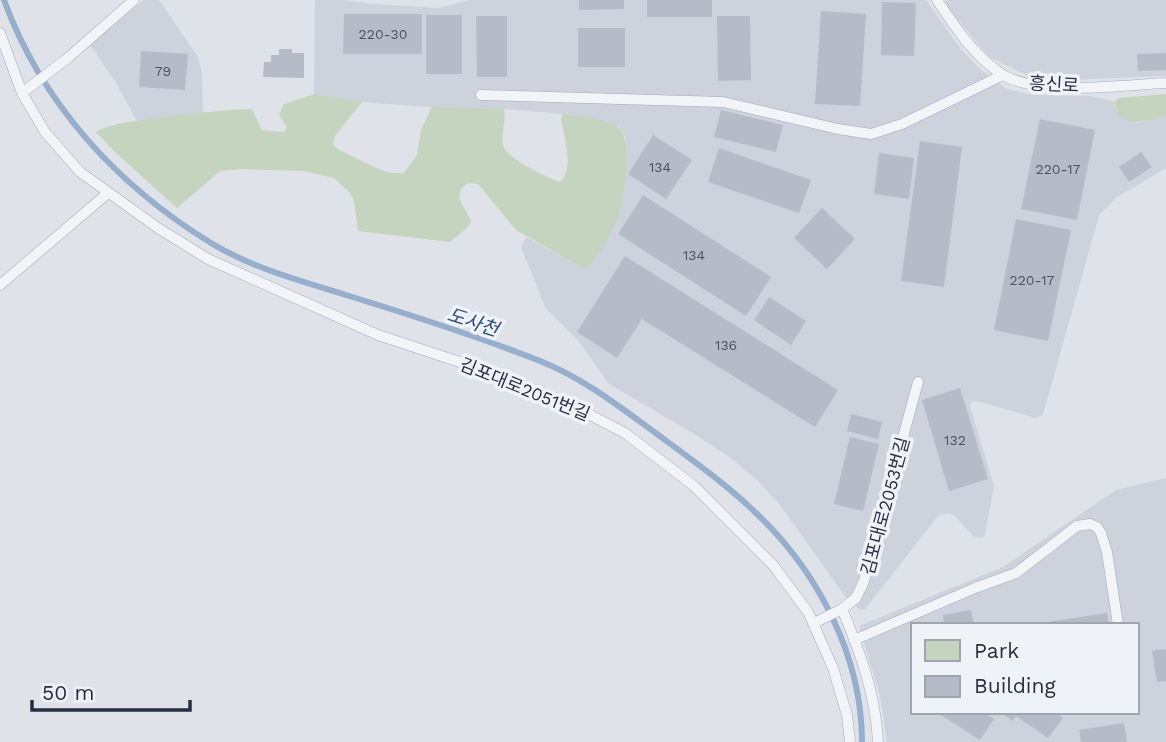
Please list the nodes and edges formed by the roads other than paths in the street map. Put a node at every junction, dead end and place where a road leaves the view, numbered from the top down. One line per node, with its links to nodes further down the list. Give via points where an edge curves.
1 (134, 0): 6 (lane)
2 (937, 0): 4 (lane, 흥신로, via 973,49)
3 (0, 33): 6 (lane, 김포대로2051번길)
4 (1003, 75): 5 (lane, 흥신로, via 1032,85 1060,87); 7 (lane, via 882,133 871,134 723,102)
5 (1166, 83)
6 (22, 93): 8 (lane, 김포대로2051번길, via 45,132 80,172)
7 (481, 95)
8 (108, 193): 9 (lane); 12 (lane, 김포대로2051번길, via 208,259 378,335 561,400 625,433 694,486 740,530)
9 (0, 285)
10 (918, 382): 11 (lane, 김포대로2053번길, via 864,581 856,598)
11 (838, 610): 12 (lane); 14 (lane)
12 (817, 621): 15 (lane, 김포대로2051번길, via 842,695)
13 (1118, 623): 14 (lane, via 1105,541 1097,527 1083,524 1016,573)
14 (854, 640): 16 (lane, via 872,696)
15 (850, 742)
16 (878, 742)

